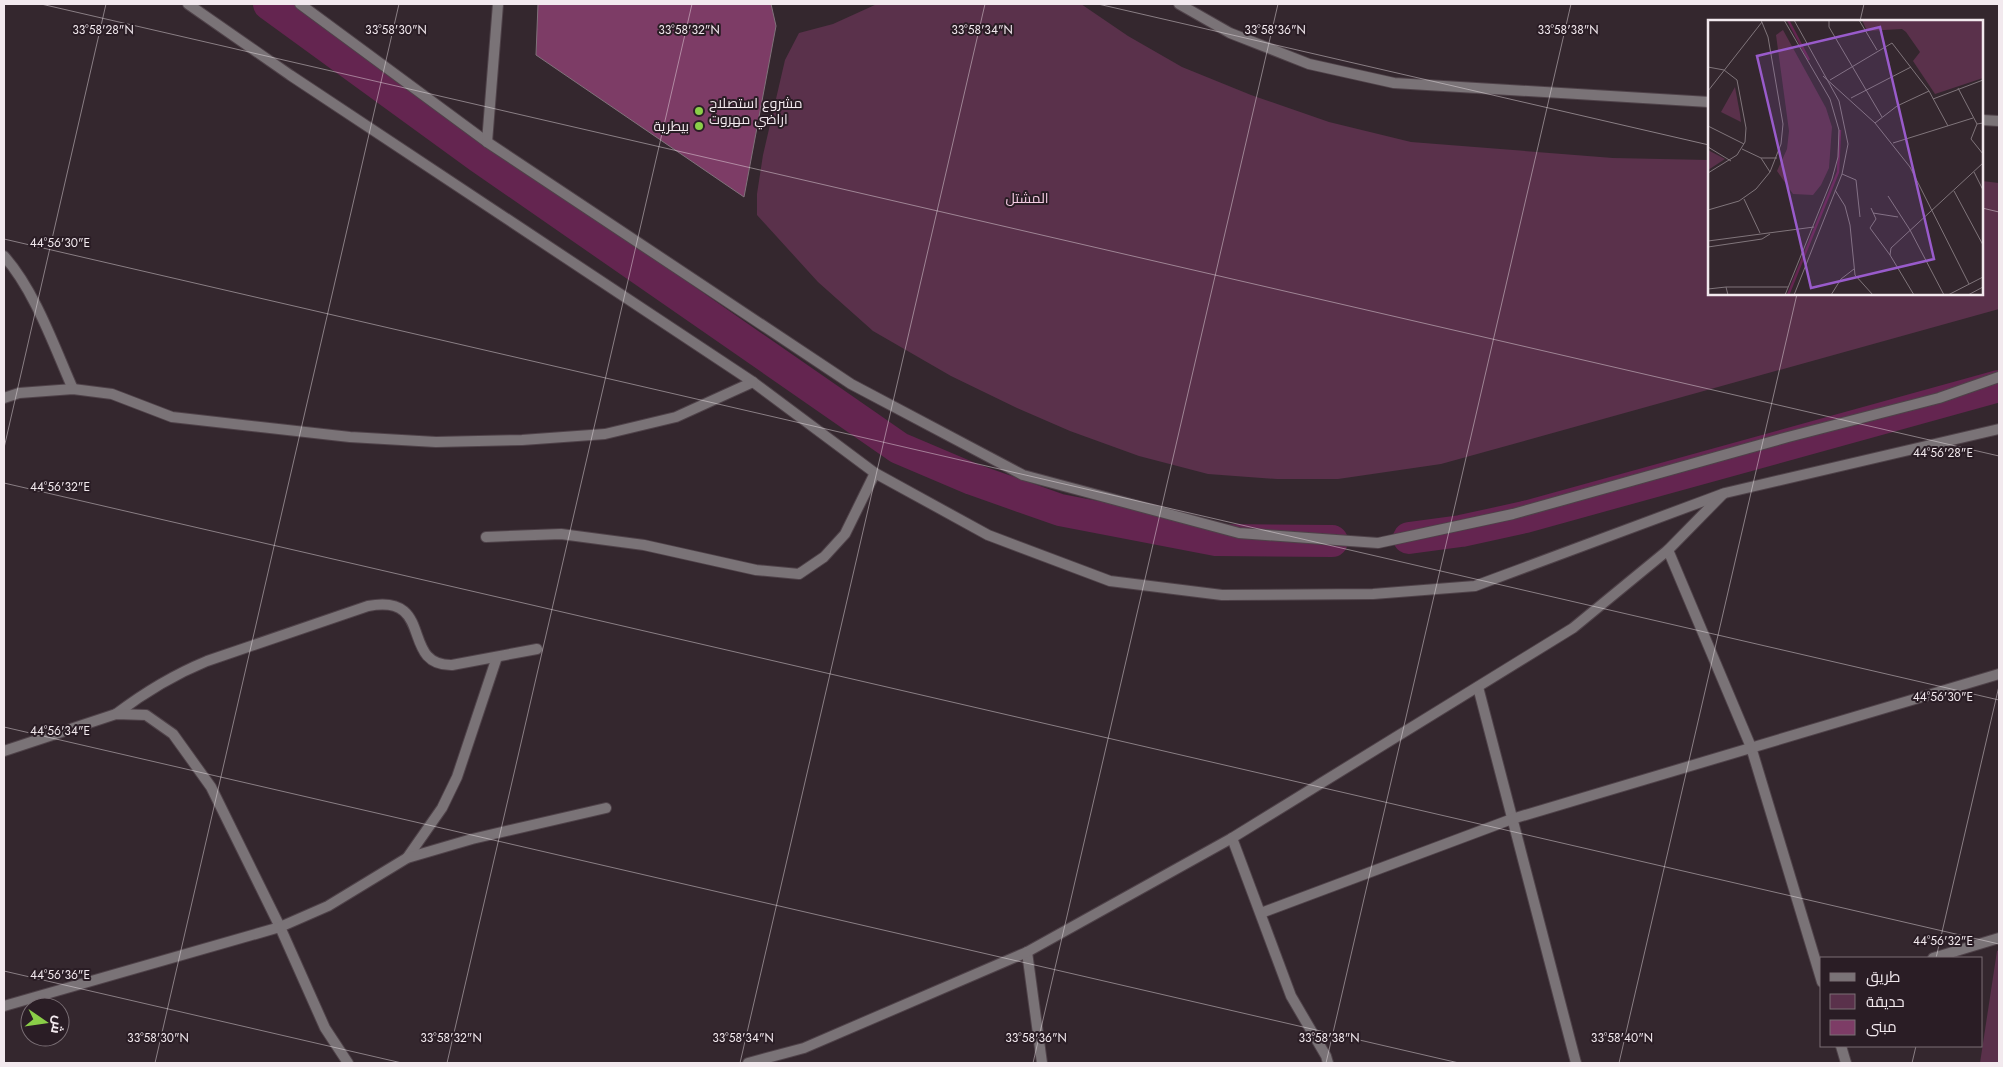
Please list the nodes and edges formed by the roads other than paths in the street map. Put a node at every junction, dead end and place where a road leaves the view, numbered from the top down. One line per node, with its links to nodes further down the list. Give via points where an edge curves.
1 (188, 4): 11 (street)
2 (300, 4): 8 (street)
3 (498, 4): 8 (street)
4 (1179, 4): 5 (street, via 1230,33 1309,64 1394,83)
5 (1708, 102)
6 (1983, 120): 7 (street)
7 (1999, 121)
8 (487, 142): 10 (street, via 851,384 1023,475 1239,533 1378,543 1513,514 1939,398)
9 (4, 256): 12 (street, via 45,324)
10 (1999, 377)
11 (753, 382): 12 (street, via 676,417 605,434 436,442 350,437 172,417 112,394); 15 (street)
12 (73, 389): 13 (street, via 19,393)
13 (4, 398)
14 (1999, 429): 16 (street)
15 (875, 473): 16 (street, via 988,535 1110,580 1222,595 1373,594 1475,586); 17 (street, via 844,534 824,557 798,574 756,570 644,545 562,534)
16 (1725, 493): 18 (street)
17 (486, 537)
18 (1668, 550): 22 (street, via 1573,628); 24 (street)
19 (537, 649): 20 (street)
20 (497, 657): 23 (street, via 441,666 432,662 424,654 408,616 393,606 380,604 182,671 159,683); 29 (street, via 457,777 442,808)
21 (1999, 674): 24 (street)
22 (1478, 687): 27 (street); 28 (street)
23 (116, 714): 25 (street); 31 (street, via 146,715 173,734 211,787)
24 (1751, 747): 27 (street); 35 (street)
25 (4, 751)
26 (606, 808): 29 (street)
27 (1512, 819): 30 (street); 42 (street)
28 (1232, 838): 30 (street); 33 (street)
29 (408, 858): 31 (street, via 328,906)
30 (1261, 913): 41 (street, via 1291,996)
31 (280, 927): 36 (street); 38 (street, via 326,1028)
32 (1999, 938): 34 (street)
33 (1027, 952): 39 (street, via 804,1048); 40 (street)
34 (1936, 957)
35 (1820, 975)
36 (4, 1006)
37 (1841, 1047): 43 (street)
38 (348, 1063)
39 (748, 1063)
40 (1042, 1063)
41 (1328, 1063)
42 (1576, 1063)
43 (1846, 1063)

